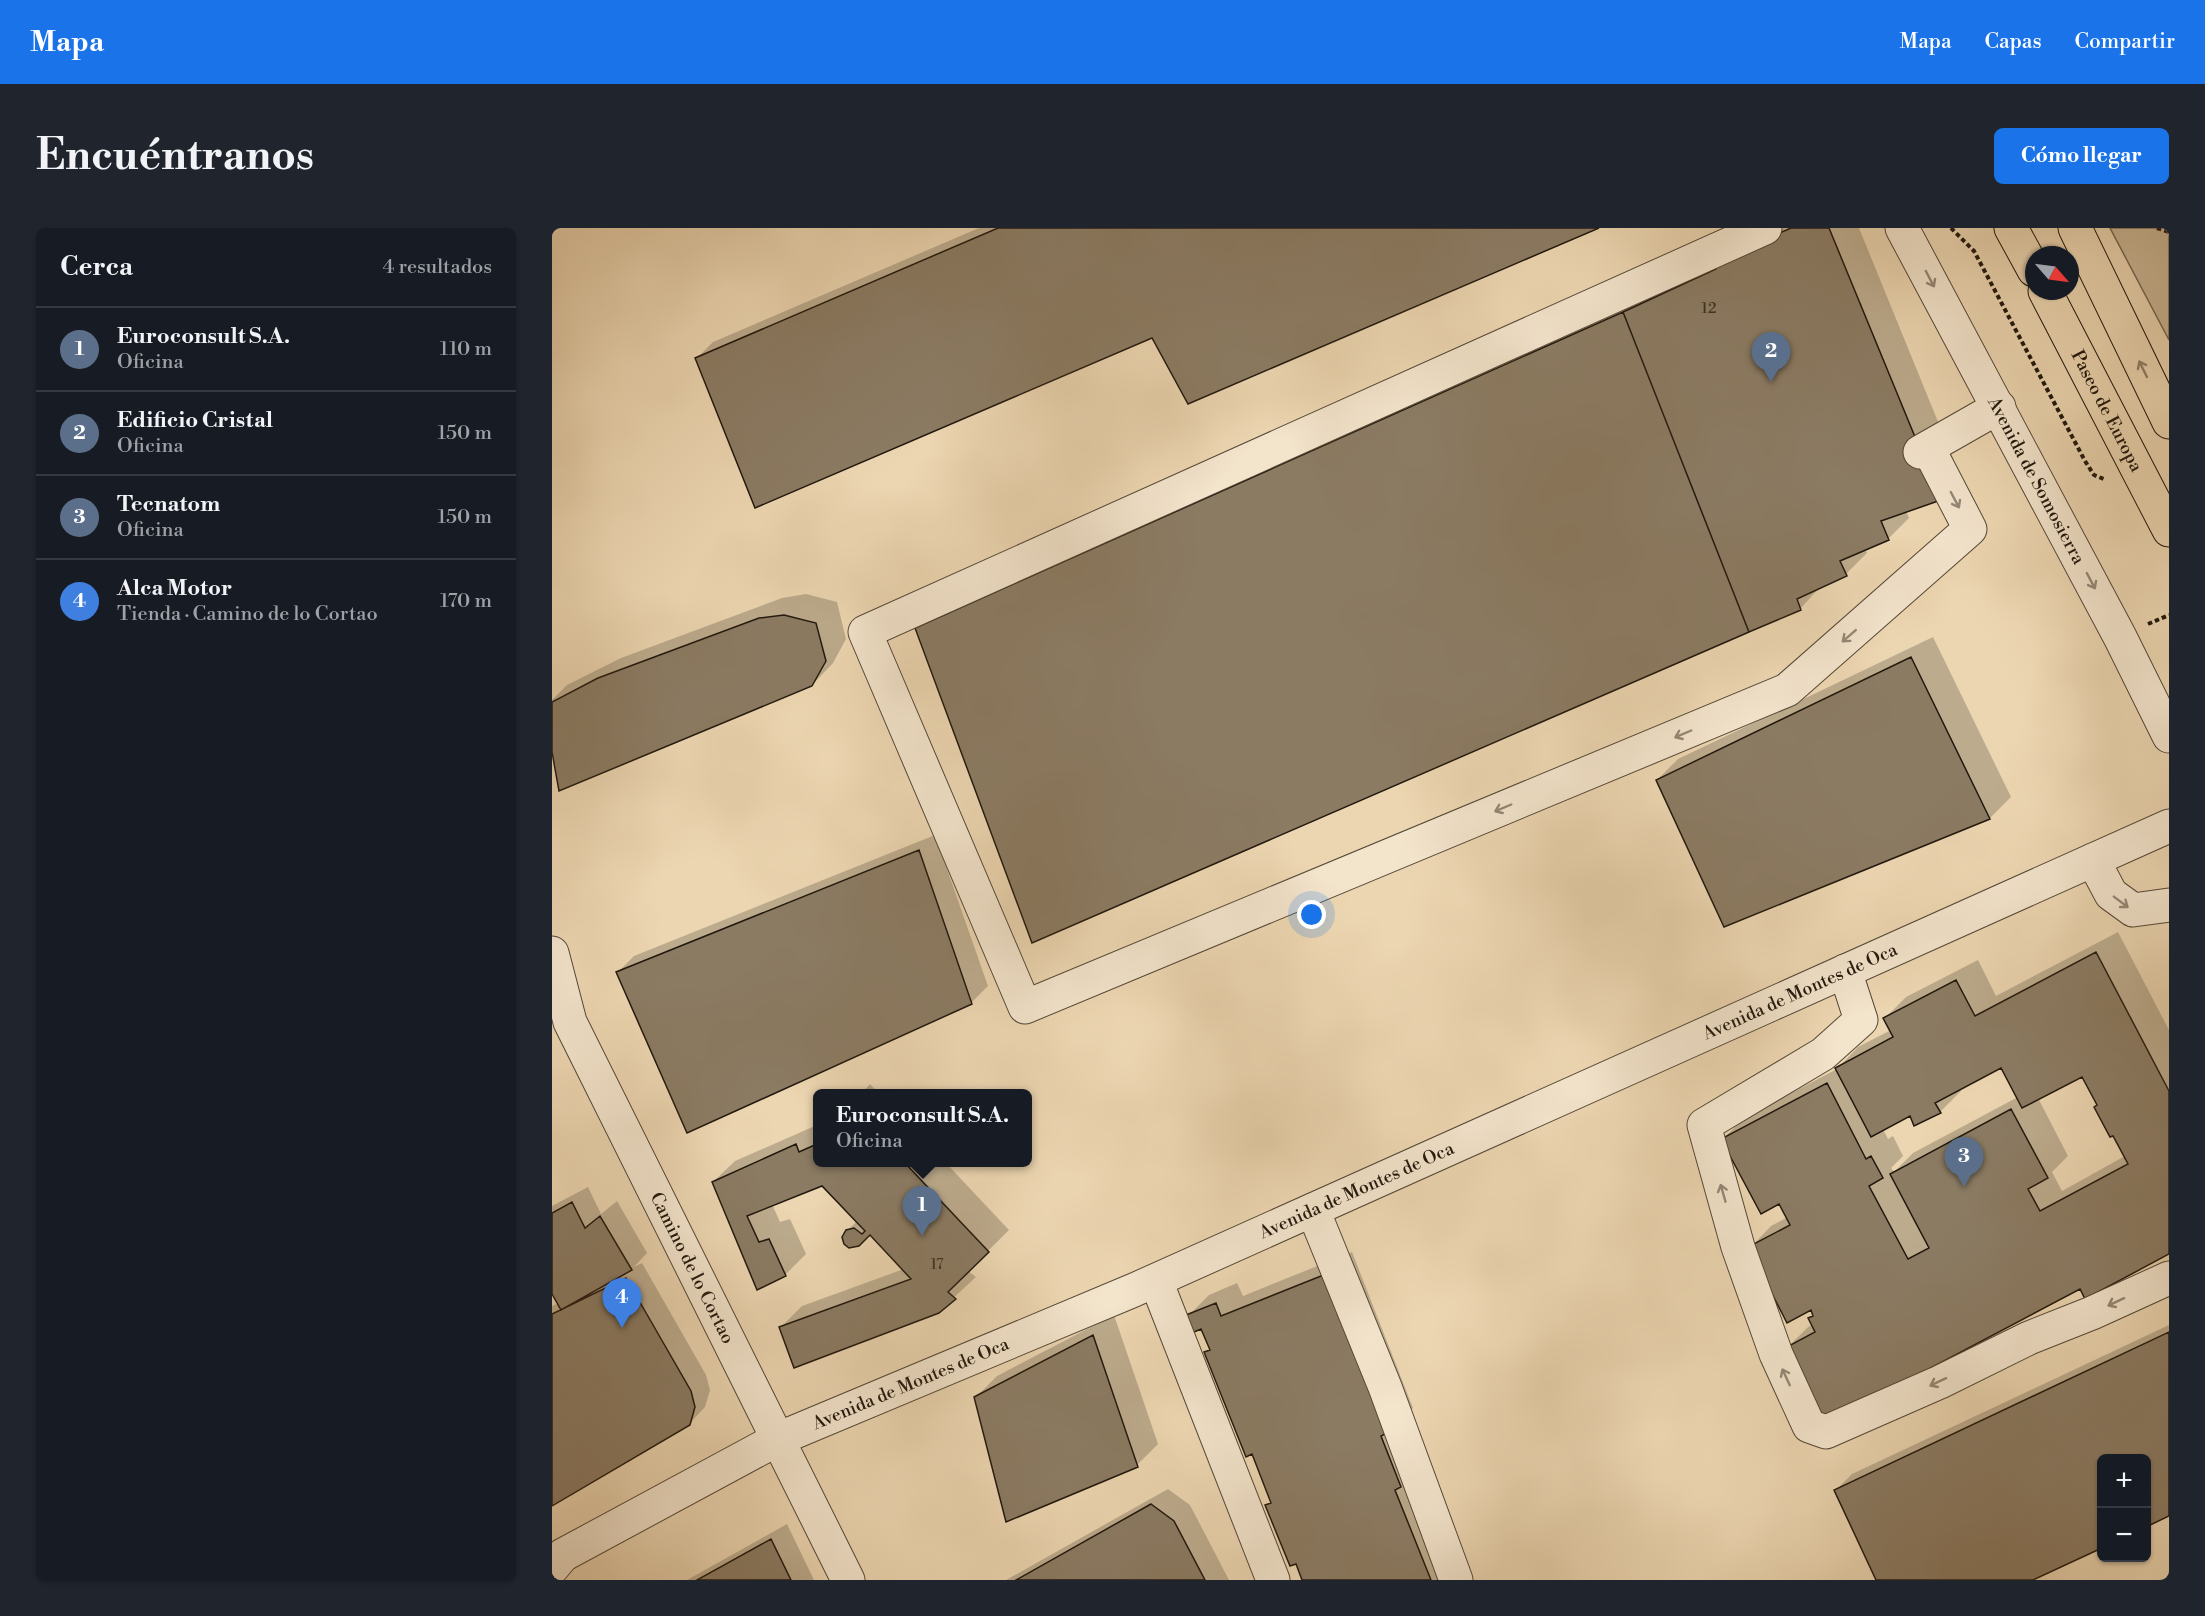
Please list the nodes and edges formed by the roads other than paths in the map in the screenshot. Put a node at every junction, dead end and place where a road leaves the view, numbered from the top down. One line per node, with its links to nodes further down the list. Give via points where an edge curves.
1 (1765, 228): 7 (street, one-way to 1, via 1924,450 1970,529 1787,690 1025,1007 866,632)
2 (1902, 228): 7 (street, Avenida de Somosierra, one-way to 7)
3 (2011, 228): 5 (main road)
4 (2074, 228): 8 (main road, one-way to 4)
5 (2025, 254)
6 (2050, 300): 9 (main road, Paseo de Europa)
7 (1999, 407): 10 (street, Avenida de Somosierra, one-way to 10)
8 (2169, 422)
9 (2169, 530)
10 (2169, 736)
11 (2169, 826): 12 (street, Avenida de Montes de Oca)
12 (2093, 860): 13 (street, one-way to 13, via 2111,894 2133,910); 15 (street, Avenida de Montes de Oca)
13 (2169, 905)
14 (552, 952): 19 (street, Camino de lo Cortao, via 570,1022)
15 (1845, 971): 16 (street, Avenida de Montes de Oca); 17 (street, one-way to 15, via 1826,1432 1809,1426 1776,1354 1738,1247 1704,1125 1823,1054 1861,1020)
16 (1313, 1210): 18 (street, Avenida de Montes de Oca); 23 (street, via 1385,1387)
17 (2169, 1278)
18 (1156, 1281): 19 (street, Avenida de Montes de Oca); 22 (street)
19 (778, 1439): 20 (street, Avenida de Montes de Oca, via 563,1555); 21 (street, Camino de lo Cortao)
20 (552, 1568)
21 (848, 1580)
22 (1273, 1580)
23 (1456, 1580)

